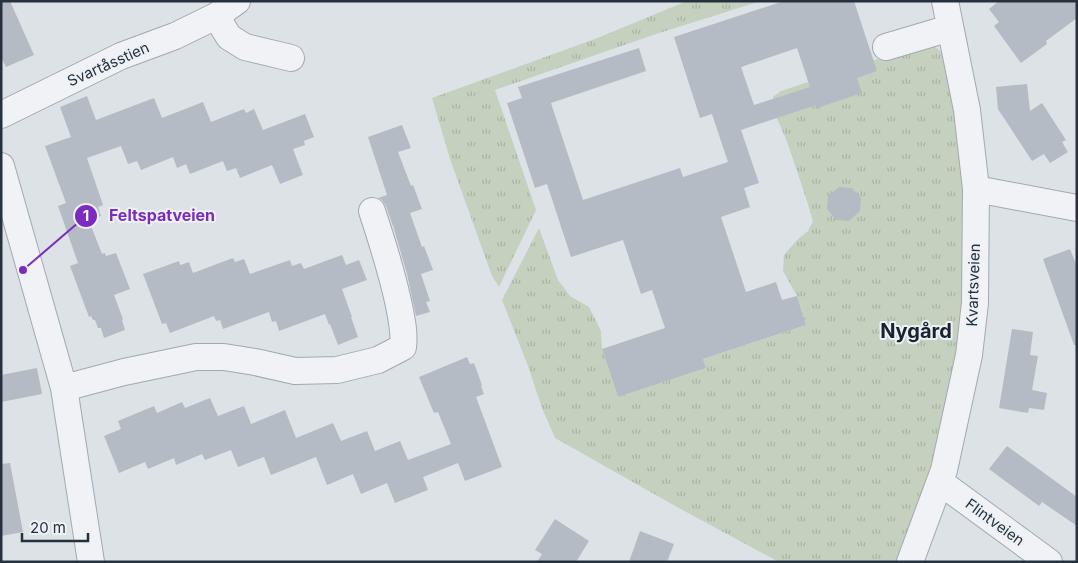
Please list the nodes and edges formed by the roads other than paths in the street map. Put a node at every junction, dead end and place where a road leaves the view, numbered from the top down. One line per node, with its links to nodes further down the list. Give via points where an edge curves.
1 (237, 1): 3 (street, Svartåsstien)
2 (945, 1): 4 (street, Kvartsveien)
3 (216, 16): 6 (street, via 229,37 245,47); 7 (street, Svartåsstien, via 175,36 120,56)
4 (950, 28): 5 (street); 9 (street, Kvartsveien, via 967,110)
5 (886, 47)
6 (291, 58)
7 (1, 115)
8 (1, 166): 12 (street)
9 (976, 189): 10 (street); 13 (street, Kvartsveien, via 975,303 969,355)
10 (1077, 208)
11 (372, 211): 12 (street, via 392,273 405,337 403,347 378,360 336,370 295,371 232,358 196,356)
12 (64, 388): 14 (street)
13 (940, 482): 15 (street, Kvartsveien); 16 (street, Flintveien)
14 (91, 562)
15 (910, 562)
16 (1049, 562)

